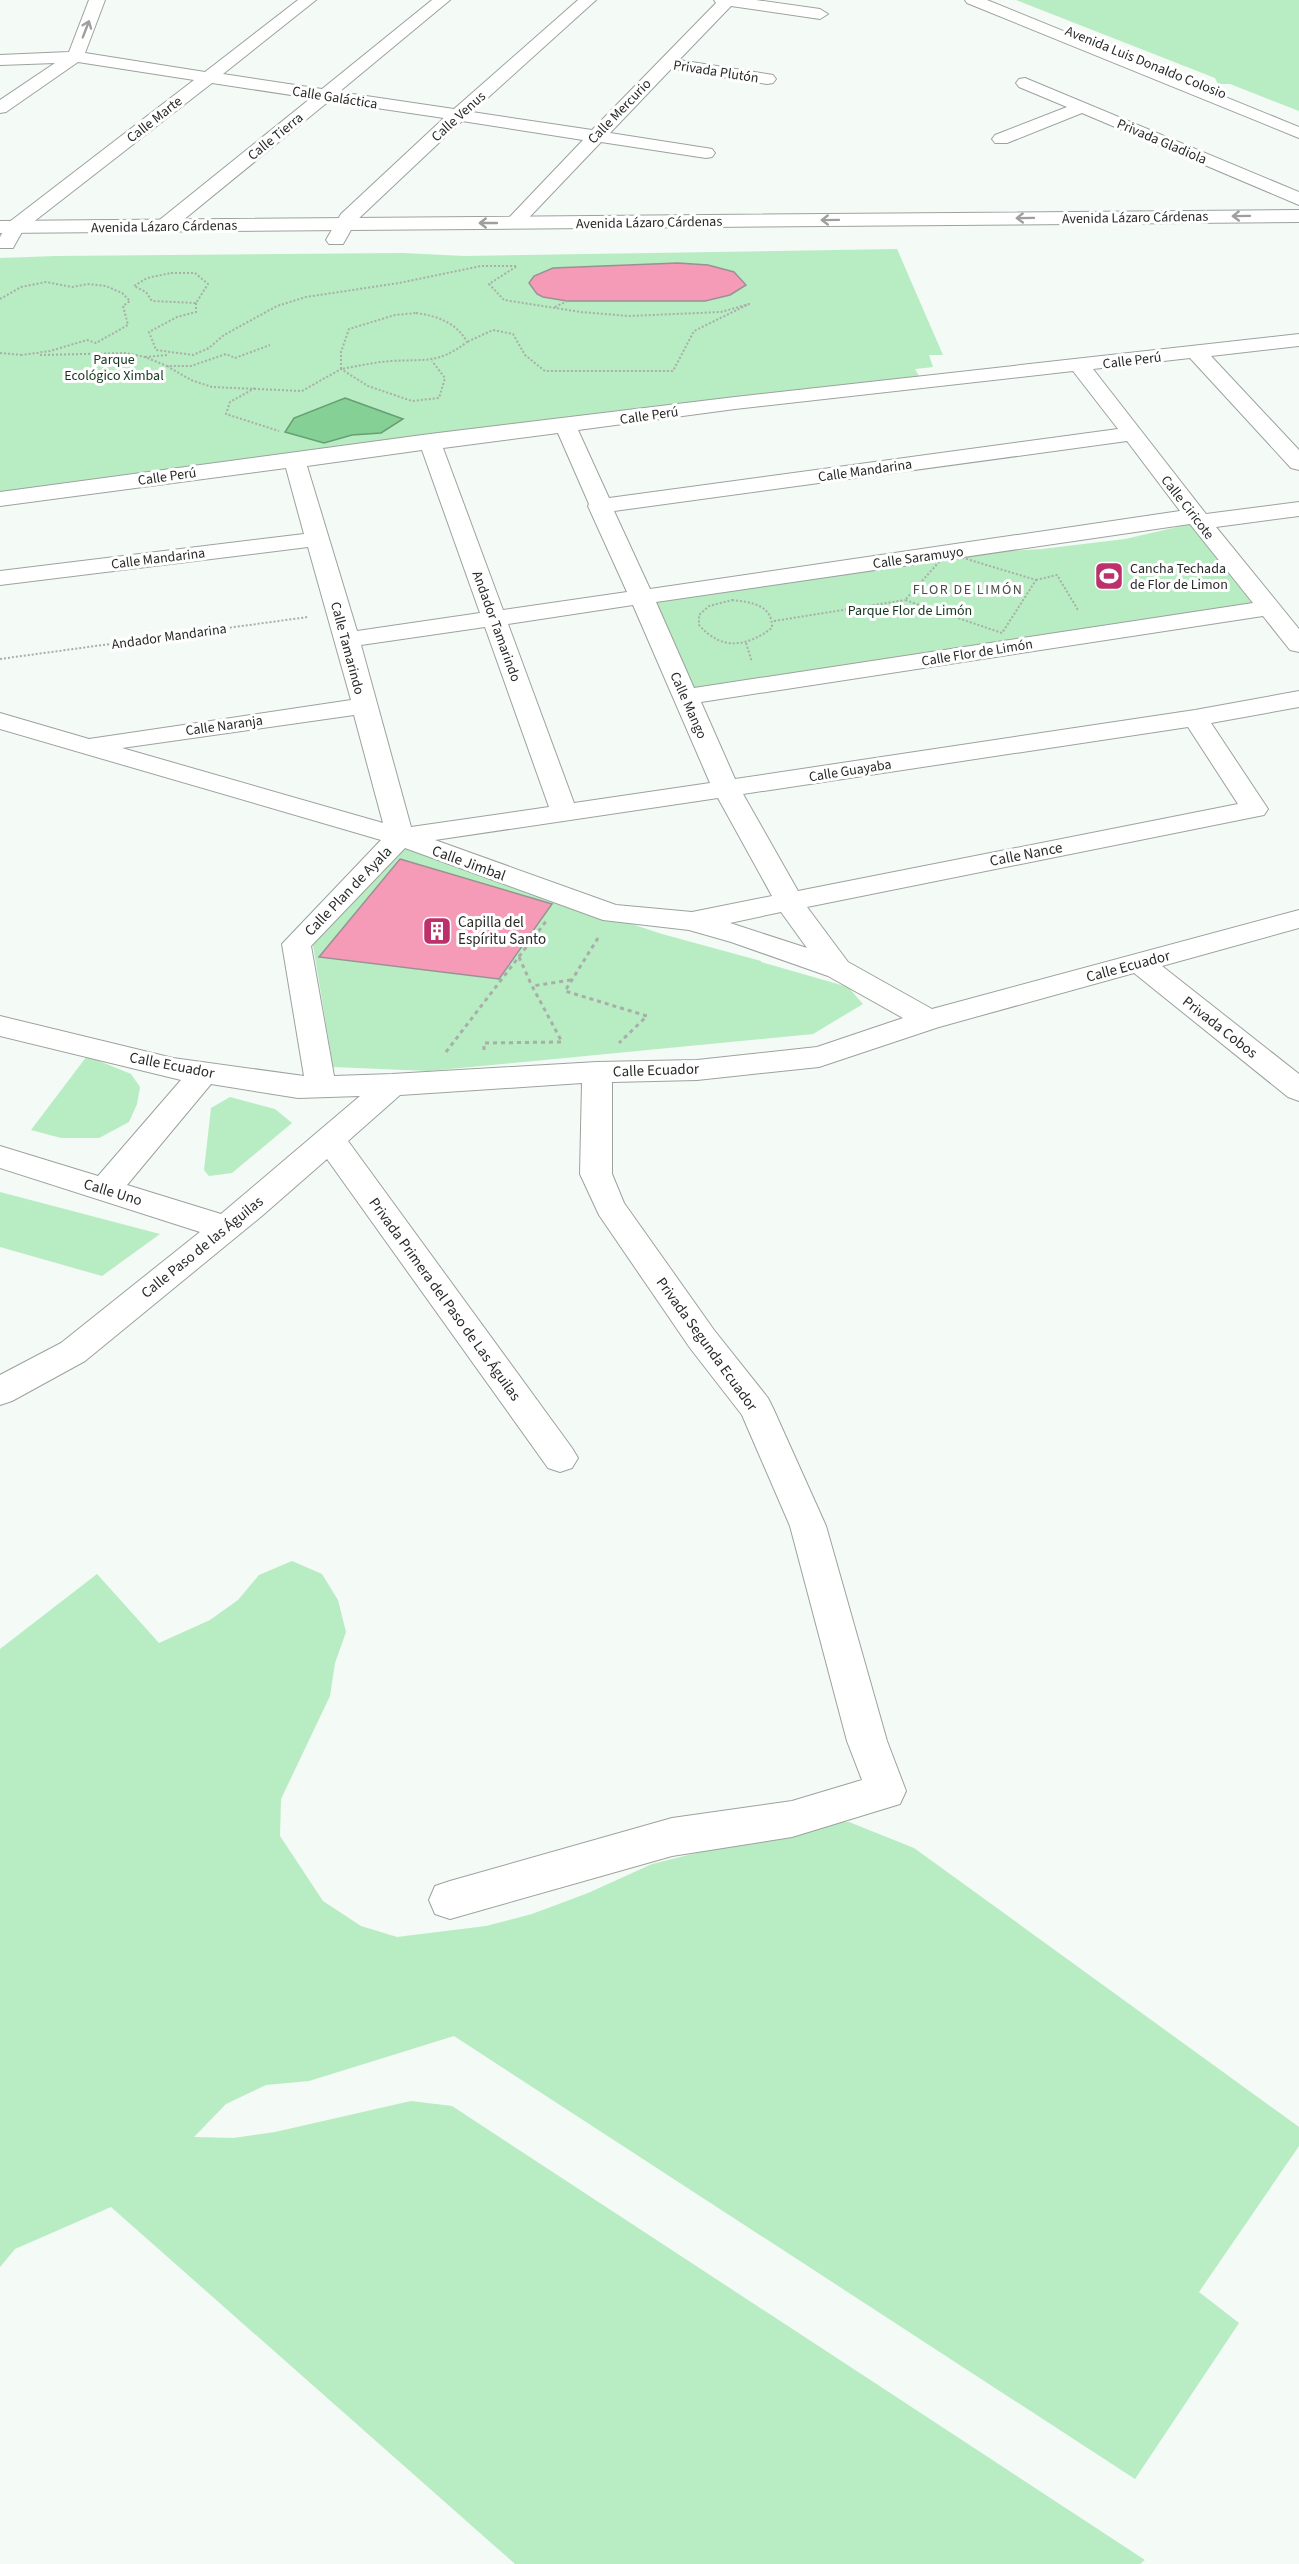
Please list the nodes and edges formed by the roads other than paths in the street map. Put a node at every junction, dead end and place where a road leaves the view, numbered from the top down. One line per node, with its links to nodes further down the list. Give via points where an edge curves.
1 (97, 0): 11 (street, one-way to 1)
2 (308, 0): 15 (street, Calle Marte)
3 (442, 0): 18 (street, Calle Tierra)
4 (588, 0): 21 (street, Calle Venus)
5 (722, 0): 6 (street)
6 (727, 0): 9 (street); 14 (street, Calle Mercurio)
7 (973, 0): 23 (street)
8 (993, 0): 22 (street, Avenida Luis Donaldo Colosio)
9 (820, 14)
10 (59, 39): 12 (street)
11 (75, 57): 12 (street, Calle Galáctica); 15 (street, Calle Galáctica); 20 (street)
12 (52, 58): 13 (street, Calle Galáctica)
13 (0, 60)
14 (665, 63): 16 (street, Privada Plutón); 24 (street, Calle Mercurio)
15 (208, 77): 18 (street, Calle Galáctica); 33 (street, Calle Marte)
16 (767, 79)
17 (1025, 82): 19 (street, Privada Gladiola)
18 (325, 95): 21 (street, Calle Galáctica); 30 (street, Calle Tierra)
19 (1082, 107): 25 (street); 27 (street, Privada Gladiola)
20 (0, 108)
21 (458, 115): 24 (street, Calle Galáctica); 32 (street, Calle Venus, via 348,218)
22 (1299, 124)
23 (1299, 133)
24 (594, 136): 26 (street, Calle Galáctica); 29 (street, Calle Mercurio)
25 (1000, 139)
26 (706, 153)
27 (1299, 199)
28 (1299, 216): 31 (street, Avenida Lázaro Cárdenas, one-way to 31)
29 (513, 223): 31 (street, Avenida Lázaro Cárdenas); 32 (street, Avenida Lázaro Cárdenas, one-way to 32)
30 (164, 226): 32 (street, Avenida Lázaro Cárdenas); 33 (street, Avenida Lázaro Cárdenas)
31 (552, 230): 32 (street, Avenida Lázaro Cárdenas); 34 (street, Avenida Lázaro Cárdenas)
32 (341, 232): 33 (street, Avenida Lázaro Cárdenas)
33 (5, 235)
34 (1192, 236)
35 (1299, 340): 36 (street, Calle Perú)
36 (1196, 352): 37 (street, Calle Perú); 42 (street)
37 (1080, 366): 38 (street, Calle Perú, via 735,403); 39 (street, Calle Ciricote)
38 (566, 427): 40 (street, Calle Perú); 44 (street, Calle Mango)
39 (1131, 434): 44 (street, Calle Mandarina); 46 (street, Calle Ciricote)
40 (430, 441): 41 (street, Calle Perú); 51 (street, Andador Tamarindo)
41 (294, 459): 43 (street, Calle Perú); 47 (street, Calle Tamarindo)
42 (1299, 463)
43 (0, 499)
44 (599, 506): 49 (street, Calle Mango)
45 (1299, 509): 46 (street, Calle Saramuyo)
46 (1198, 519): 49 (street, Calle Saramuyo); 50 (street, Calle Ciricote)
47 (317, 539): 48 (street, Calle Mandarina); 52 (street, Calle Tamarindo)
48 (0, 578)
49 (640, 598): 51 (street); 54 (street, Calle Mango)
50 (1269, 608): 53 (street, Calle Ciricote); 54 (street, Calle Flor de Limón)
51 (495, 619): 52 (street); 61 (street, Andador Tamarindo)
52 (347, 640): 56 (street, Calle Tamarindo)
53 (1299, 645)
54 (685, 697): 60 (street, Calle Mango)
55 (1299, 699): 57 (street, Calle Guayaba)
56 (363, 706): 59 (street, Calle Naranja); 62 (street, Calle Tamarindo)
57 (1196, 718): 60 (street, Calle Guayaba); 63 (street, Calle Nance, via 1255,809)
58 (0, 721): 59 (street, Calle Jimbal)
59 (86, 745): 62 (street, Calle Jimbal)
60 (726, 788): 61 (street, Calle Guayaba); 63 (street, Calle Mango)
61 (564, 812): 62 (street, Calle Guayaba)
62 (400, 837): 65 (street, Calle Jimbal, via 613,914); 73 (street, Calle Plan de Ayala, via 296,944)
63 (790, 901): 65 (street, Calle Nance); 67 (street, Calle Mango)
64 (1299, 919): 66 (street, Calle Ecuador)
65 (690, 921): 67 (street, Calle Jimbal)
66 (1140, 963): 68 (street, Calle Ecuador); 74 (street, Privada Cobos)
67 (838, 969): 68 (street, Calle Jimbal)
68 (929, 1020): 71 (street, Calle Ecuador, via 819,1057 698,1070)
69 (0, 1026): 70 (street, Calle Ecuador)
70 (204, 1072): 73 (street, Calle Ecuador, via 298,1087); 77 (street)
71 (597, 1072): 72 (street, Calle Ecuador); 81 (street, Privada Segunda Ecuador, via 596,1174 610,1207 702,1339 756,1408 808,1526 867,1741 886,1791 792,1819 672,1837)
72 (407, 1084): 73 (street, Calle Ecuador); 75 (street, Calle Paso de las Águilas)
73 (321, 1086)
74 (1299, 1090)
75 (330, 1139): 78 (street, Calle Paso de las Águilas); 80 (street, Privada Primera del Paso de Las Águilas)
76 (0, 1156): 77 (street, Calle Uno)
77 (105, 1190): 78 (street, Calle Uno)
78 (226, 1228): 79 (street, Calle Paso de las Águilas, via 73,1352)
79 (0, 1391)
80 (560, 1458)
81 (450, 1900)

